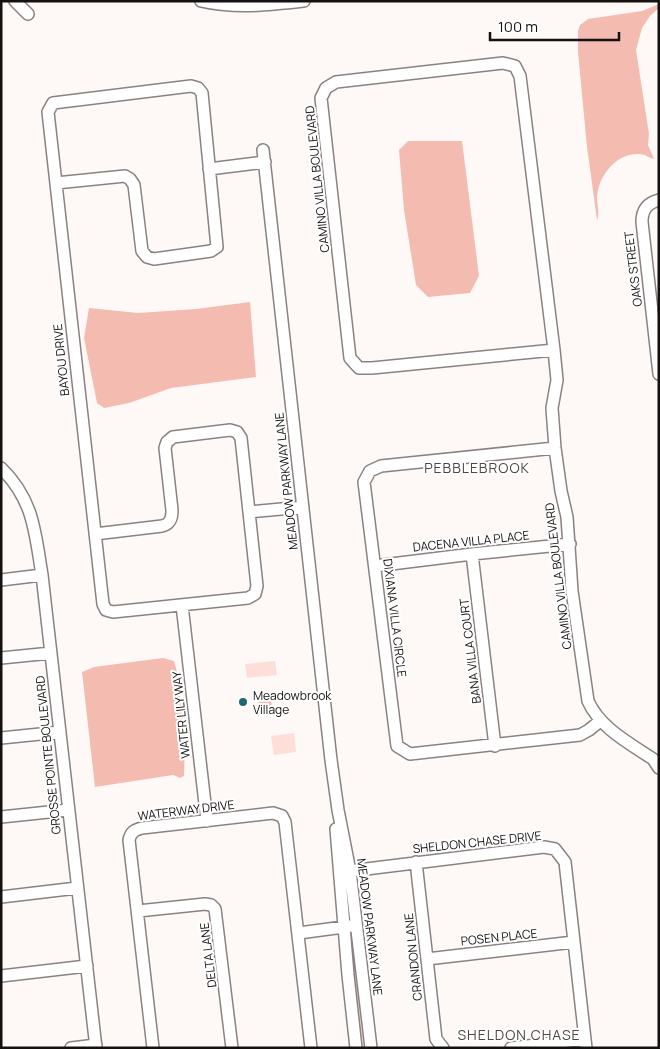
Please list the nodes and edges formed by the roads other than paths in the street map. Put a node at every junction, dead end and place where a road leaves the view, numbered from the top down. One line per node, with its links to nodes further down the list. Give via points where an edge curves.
1 (15, 1): 4 (street)
2 (201, 1): 3 (street, via 253,6)
3 (304, 1)
4 (28, 14)
5 (263, 150): 6 (street, MEADOW PARKWAY LANE)
6 (265, 162): 7 (street); 17 (street, MEADOW PARKWAY LANE)
7 (209, 168): 8 (street, BAYOU DRIVE, via 217,247 211,251 154,259 142,251 134,185 130,179 125,176); 8 (street, BAYOU DRIVE, via 202,93 192,86 52,103 48,112)
8 (56, 183): 19 (street, BAYOU DRIVE)
9 (659, 200): 10 (street, OAKS STREET, via 647,206 642,217)
10 (654, 279): 12 (street, OAKS STREET)
11 (554, 350): 11 (street, CAMINO VILLA BOULEVARD, via 520,76 515,66 503,63 336,82 326,88 321,98 350,358 359,368 372,368); 14 (street, CAMINO VILLA BOULEVARD, via 557,380 552,408)
12 (658, 357): 13 (street, OAKS STREET)
13 (659, 374)
14 (555, 448): 20 (street, CAMINO VILLA BOULEVARD); 22 (street, DIXIANA VILLA CIRCLE, via 381,466 370,471 364,482)
15 (5, 472): 16 (street); 23 (street, GROSSE POINTE BOULEVARD, via 23,495 32,517)
16 (1, 485)
17 (304, 507): 18 (street); 34 (street, MEADOW PARKWAY LANE)
18 (249, 512): 19 (street, BAYOU DRIVE, via 241,438 237,432 230,430 173,437 165,448 172,510 170,522 162,526); 25 (street, BAYOU DRIVE, via 257,586 255,594 248,598)
19 (95, 534): 25 (street, BAYOU DRIVE, via 106,610)
20 (570, 544): 21 (street, DACENA VILLA PLACE); 28 (street, CAMINO VILLA BOULEVARD, via 572,591 586,690)
21 (472, 554): 22 (street, DACENA VILLA PLACE); 31 (street, BANA VILLA COURT)
22 (375, 566): 31 (street, DIXIANA VILLA CIRCLE, via 397,746 410,754)
23 (42, 575): 24 (street); 26 (street, GROSSE POINTE BOULEVARD)
24 (1, 580)
25 (182, 605): 36 (street, WATER LILY WAY)
26 (50, 653): 27 (street); 29 (street, GROSSE POINTE BOULEVARD)
27 (1, 658)
28 (600, 721): 31 (street, DIXIANA VILLA CIRCLE, via 580,735); 32 (street, CAMINO VILLA BOULEVARD, via 653,759)
29 (60, 732): 30 (street); 33 (street, GROSSE POINTE BOULEVARD)
30 (1, 738)
31 (494, 746)
32 (659, 768)
33 (68, 810): 35 (street); 39 (street, GROSSE POINTE BOULEVARD)
34 (338, 810): 38 (street, MEADOW PARKWAY LANE); 42 (street, MEADOW PARKWAY LANE, via 336,828)
35 (1, 817)
36 (206, 821): 41 (street, WATERWAY DRIVE, via 142,828 131,833); 43 (street, WATERWAY DRIVE, via 273,813 282,816)
37 (416, 862): 38 (street, SHELDON CHASE DRIVE); 44 (street, SHELDON CHASE DRIVE, via 544,847 554,849 565,862); 45 (street, CRANDON LANE)
38 (350, 871): 42 (street, MEADOW PARKWAY LANE)
39 (77, 888): 40 (street); 46 (street, GROSSE POINTE BOULEVARD)
40 (1, 897)
41 (138, 911): 51 (street, WATERWAY DRIVE); 52 (street, DELTA LANE, via 205,904 215,909)
42 (350, 926): 43 (street); 54 (street, MEADOW PARKWAY LANE); 55 (street, MEADOW PARKWAY LANE)
43 (298, 933): 53 (street, WATERWAY DRIVE)
44 (574, 942): 45 (street, POSEN PLACE); 48 (street, SHELDON CHASE DRIVE)
45 (427, 959): 56 (street, CRANDON LANE, via 436,1039)
46 (87, 966): 47 (street); 49 (street, GROSSE POINTE BOULEVARD)
47 (1, 976)
48 (585, 1044): 57 (street)
49 (96, 1046): 50 (street)
50 (71, 1048)
51 (153, 1048)
52 (232, 1048)
53 (311, 1048)
54 (356, 1048)
55 (371, 1048)
56 (443, 1048)
57 (511, 1048)

